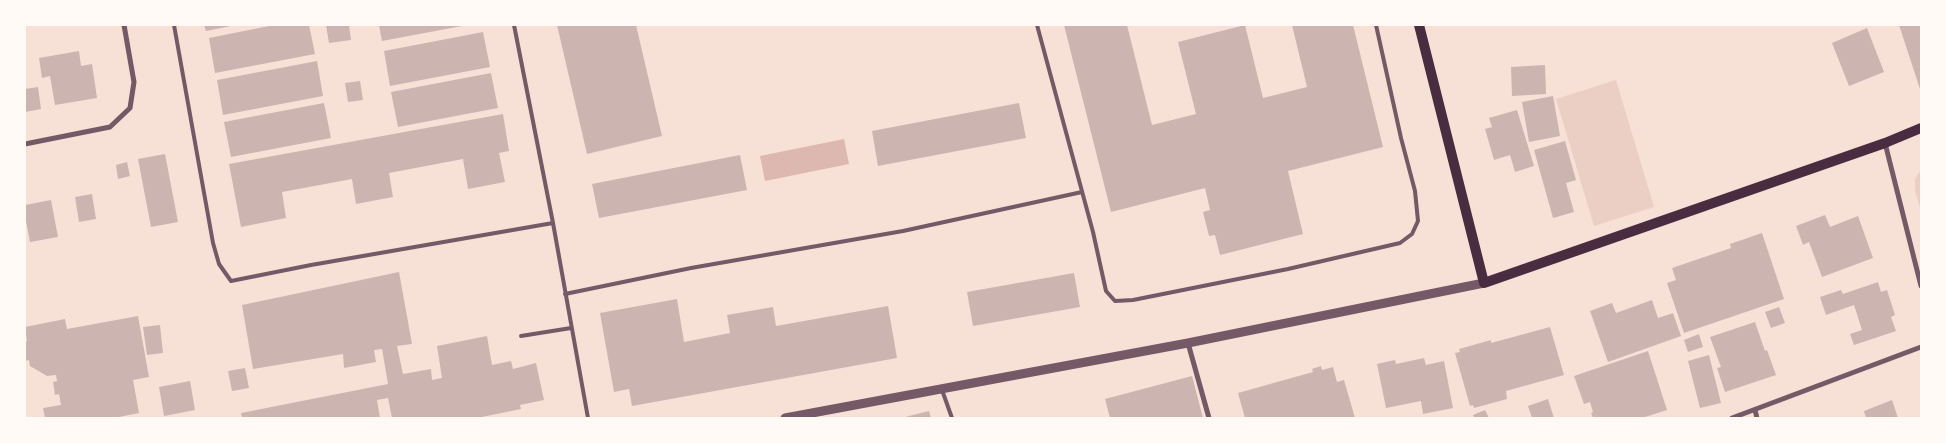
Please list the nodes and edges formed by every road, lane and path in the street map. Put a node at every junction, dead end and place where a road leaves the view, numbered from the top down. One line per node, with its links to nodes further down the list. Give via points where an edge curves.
1 (124, 25): 9 (street, via 134,82 130,108 110,127)
2 (174, 25): 11 (lane, via 213,243 219,264 231,281)
3 (514, 25): 11 (lane)
4 (1037, 25): 10 (lane)
5 (1376, 25): 10 (lane, via 1415,191 1418,221 1412,234 1400,243 1261,274 1115,301 1106,291)
6 (1419, 25): 12 (main road)
7 (1921, 128): 8 (main road)
8 (1885, 143): 12 (main road); 13 (street)
9 (25, 144)
10 (1082, 192): 14 (lane, via 904,231 690,268)
11 (553, 223): 14 (lane)
12 (1484, 283): 17 (street)
13 (1921, 286)
14 (566, 294): 15 (lane)
15 (571, 328): 16 (lane); 21 (lane)
16 (521, 336)
17 (1188, 343): 19 (street); 24 (street)
18 (1921, 347): 20 (street)
19 (942, 390): 22 (street); 23 (lane)
20 (1755, 410): 25 (street); 26 (street)
21 (588, 418)
22 (785, 418)
23 (952, 418)
24 (1209, 418)
25 (1732, 418)
26 (1757, 418)

